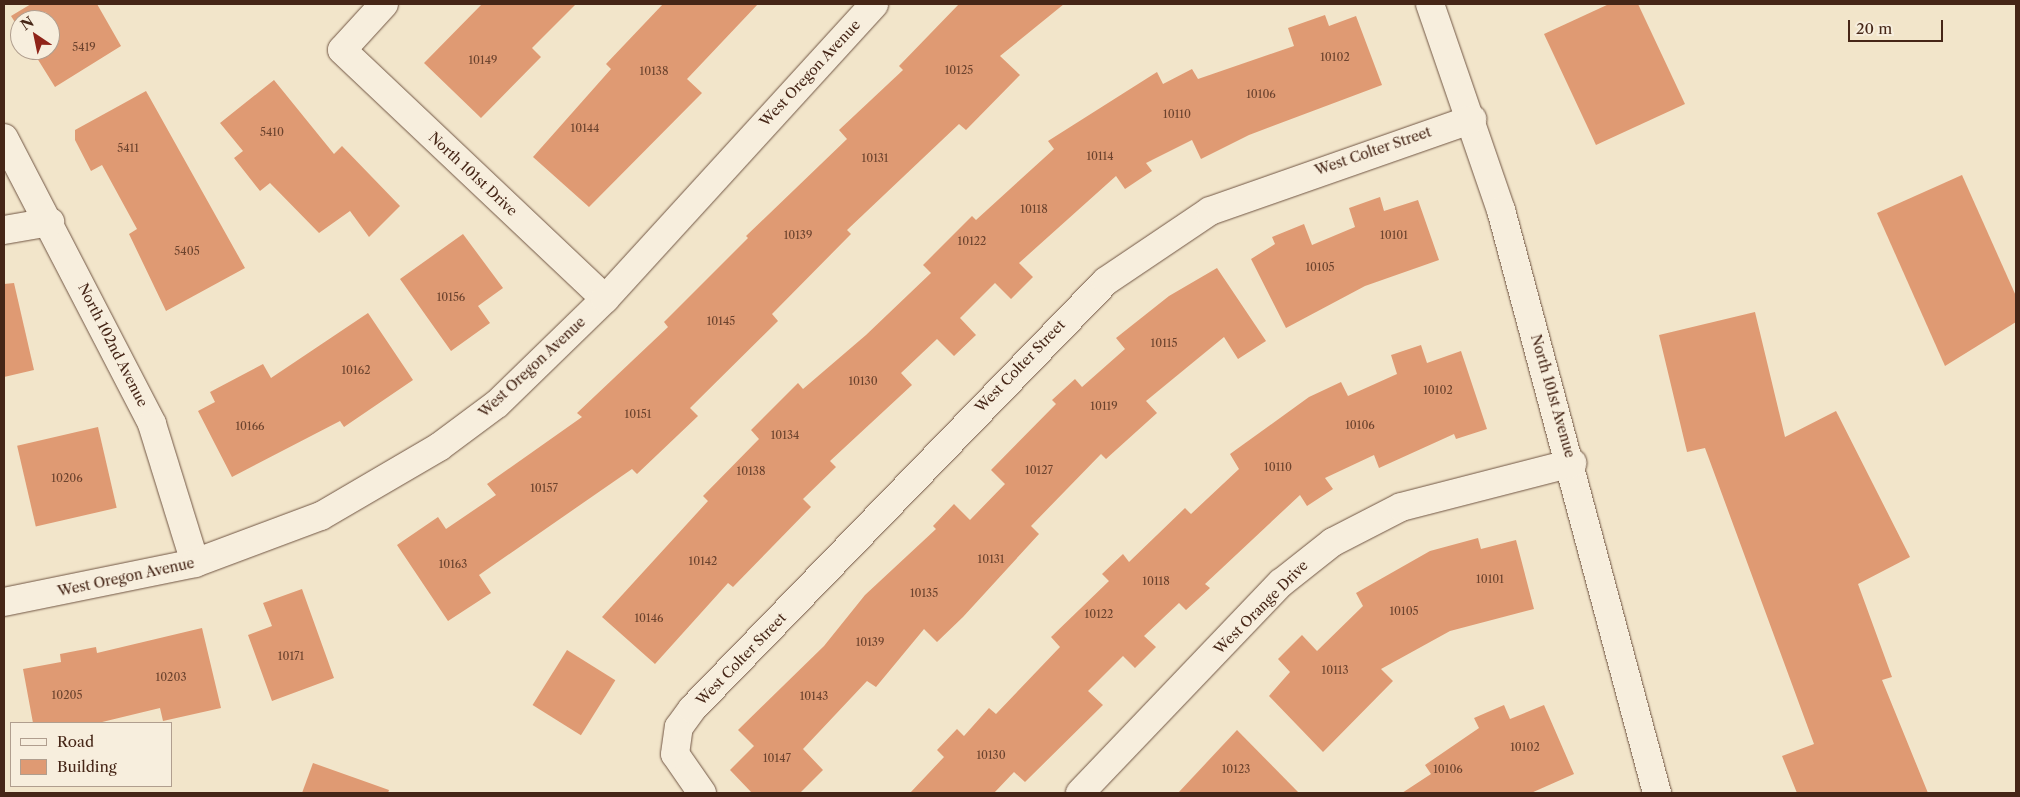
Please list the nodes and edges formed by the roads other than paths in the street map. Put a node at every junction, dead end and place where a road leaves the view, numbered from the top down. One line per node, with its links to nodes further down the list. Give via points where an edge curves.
1 (384, 4): 8 (street, North 101st Drive, via 342,50)
2 (874, 4): 8 (street, West Oregon Avenue)
3 (1430, 4): 4 (street, North 101st Avenue)
4 (1472, 119): 9 (street, North 101st Avenue); 12 (street, West Colter Street, via 1210,211 1106,281 692,709 679,727 675,754)
5 (4, 138): 6 (street, North 102nd Avenue)
6 (50, 222): 7 (street); 10 (street, North 102nd Avenue, via 152,424)
7 (4, 230)
8 (605, 299): 10 (street, West Oregon Avenue, via 497,404 382,484 321,516)
9 (1572, 463): 13 (street, West Orange Drive, via 1402,507 1333,542 1281,583); 14 (street, North 101st Avenue)
10 (195, 563): 11 (street, West Oregon Avenue)
11 (4, 602)
12 (702, 793)
13 (1080, 793)
14 (1656, 793)

